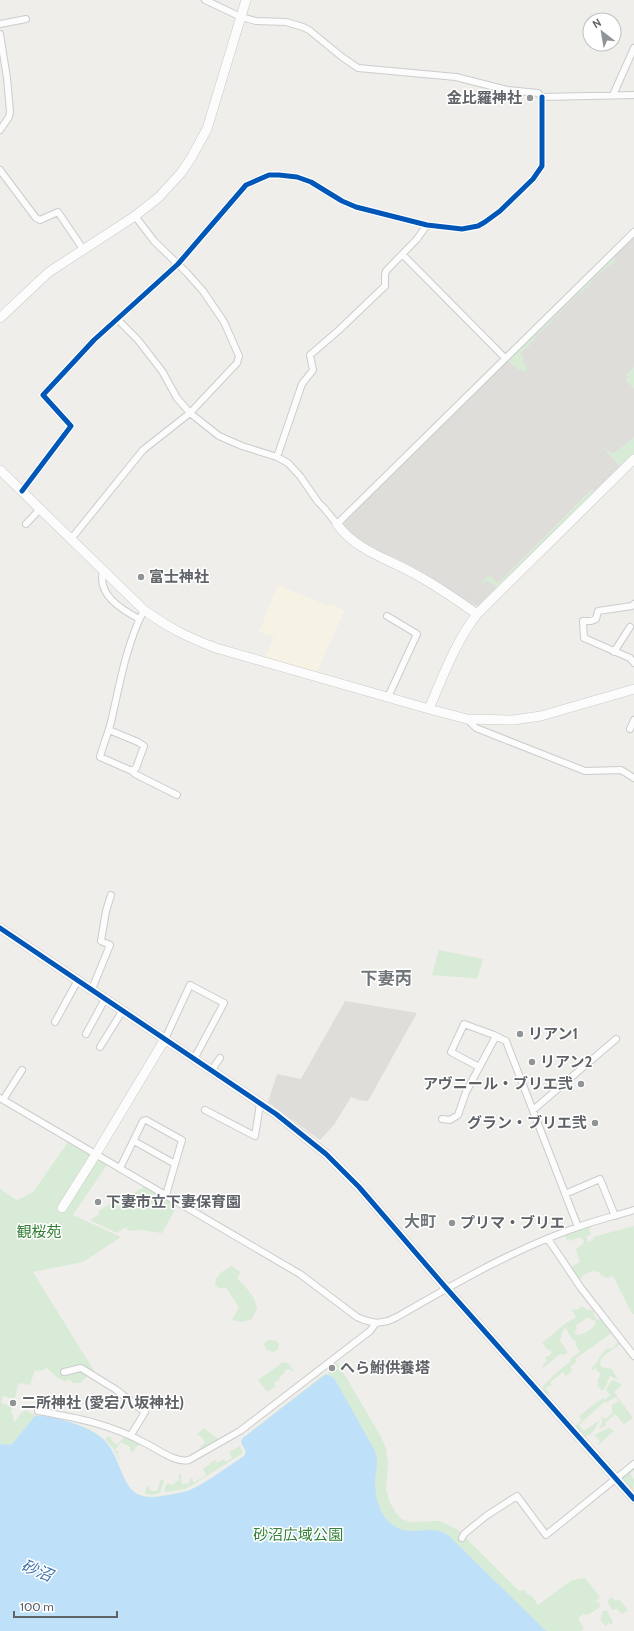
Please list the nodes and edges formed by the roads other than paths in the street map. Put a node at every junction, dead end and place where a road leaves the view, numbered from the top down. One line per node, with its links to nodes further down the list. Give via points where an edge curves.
1 (205, 0): 3 (street)
2 (246, 0): 3 (street)
3 (241, 16): 10 (street, via 256,21 286,22 303,27 358,68 456,77 507,90 538,93); 13 (street, via 200,144 176,179)
4 (26, 19): 5 (street)
5 (0, 24)
6 (0, 34): 11 (street, via 10,112)
7 (634, 48): 8 (street)
8 (613, 95): 9 (street); 10 (street)
9 (634, 95)
10 (542, 97): 14 (street, via 542,166 533,179 500,211 478,226 462,229)
11 (0, 130)
12 (0, 170): 16 (street, via 36,218 45,219 58,212)
13 (135, 216): 16 (street); 18 (street, via 154,241)
14 (427, 225): 17 (street); 18 (street, via 356,207 297,177 269,175 246,185)
15 (634, 232): 21 (street)
16 (83, 249): 19 (street, via 49,272)
17 (403, 255): 21 (street); 23 (street, via 386,271 385,286 310,355 313,370 302,384)
18 (178, 264): 20 (street); 22 (street, via 203,291 224,322 239,356 237,363)
19 (0, 318)
20 (117, 319): 22 (street, via 143,346 162,371 177,398); 26 (street, via 43,395 71,426)
21 (505, 358): 29 (street)
22 (190, 413): 23 (street, via 219,436); 30 (street, via 143,450)
23 (277, 457): 29 (street, via 294,468)
24 (634, 459): 34 (street)
25 (0, 470): 26 (street)
26 (22, 491): 27 (street)
27 (40, 509): 28 (street); 30 (street)
28 (26, 524)
29 (337, 524): 34 (street, via 360,545 414,573)
30 (71, 539): 31 (street)
31 (103, 571): 33 (street); 36 (street, via 103,583 108,596 121,609)
32 (634, 604): 38 (street, via 598,612 596,619 583,621 584,638)
33 (144, 610): 36 (street); 41 (street, via 167,627 216,648)
34 (477, 614): 42 (street, via 454,651)
35 (387, 616): 41 (street, via 417,634)
36 (139, 619): 46 (street, via 124,663)
37 (630, 627): 38 (street)
38 (614, 652): 39 (street, via 630,658)
39 (634, 663)
40 (634, 688): 43 (street, via 541,716 507,720)
41 (388, 697): 42 (street)
42 (429, 709): 43 (street)
43 (467, 719): 48 (street, via 476,728 576,768 594,772 621,770)
44 (634, 720): 45 (street)
45 (630, 729)
46 (109, 730): 47 (street, via 100,757); 47 (street, via 144,746 136,768)
47 (132, 771): 49 (street)
48 (634, 778)
49 (177, 795)
50 (110, 895): 53 (street, via 101,941 110,945)
51 (0, 928): 52 (street)
52 (78, 980): 53 (street); 56 (street)
53 (92, 989): 54 (street)
54 (105, 999): 55 (street); 57 (street)
55 (123, 1010): 59 (street); 61 (street)
56 (55, 1022)
57 (86, 1034)
58 (496, 1036): 64 (street); 64 (street, via 464,1024 451,1052); 70 (street, via 506,1041)
59 (165, 1039): 63 (street); 63 (street, via 190,986 224,1003); 73 (street)
60 (616, 1040): 70 (street)
61 (100, 1046)
62 (220, 1058): 66 (street)
63 (194, 1059): 66 (street)
64 (479, 1067): 71 (street, via 466,1092 458,1116 450,1120)
65 (22, 1070): 67 (street)
66 (212, 1071): 68 (street)
67 (2, 1099): 73 (street)
68 (260, 1104): 69 (street, via 255,1136); 83 (street, via 332,1159)
69 (205, 1110)
70 (533, 1110): 76 (street)
71 (442, 1119)
72 (134, 1141): 74 (street); 74 (street, via 143,1121 146,1120 182,1140); 75 (street)
73 (96, 1154): 75 (street); 78 (street)
74 (175, 1164): 77 (street)
75 (120, 1168): 77 (street)
76 (565, 1194): 80 (street, via 600,1179); 81 (street)
77 (166, 1195): 84 (street, via 300,1274 357,1317)
78 (62, 1208)
79 (634, 1210): 80 (street)
80 (615, 1216): 81 (street)
81 (578, 1227): 82 (street)
82 (548, 1239): 83 (street, via 497,1262); 85 (street, via 581,1288)
83 (447, 1289): 84 (street, via 397,1317); 90 (street)
84 (376, 1323): 88 (street, via 373,1328 240,1431 189,1460 180,1460)
85 (634, 1356)
86 (64, 1372): 88 (street, via 81,1368 145,1412)
87 (38, 1411): 88 (street, via 104,1424)
88 (131, 1435)
89 (634, 1464): 90 (street)
90 (616, 1480): 91 (street); 92 (street, via 546,1535 517,1496 486,1516)
91 (634, 1499)
92 (462, 1538)

